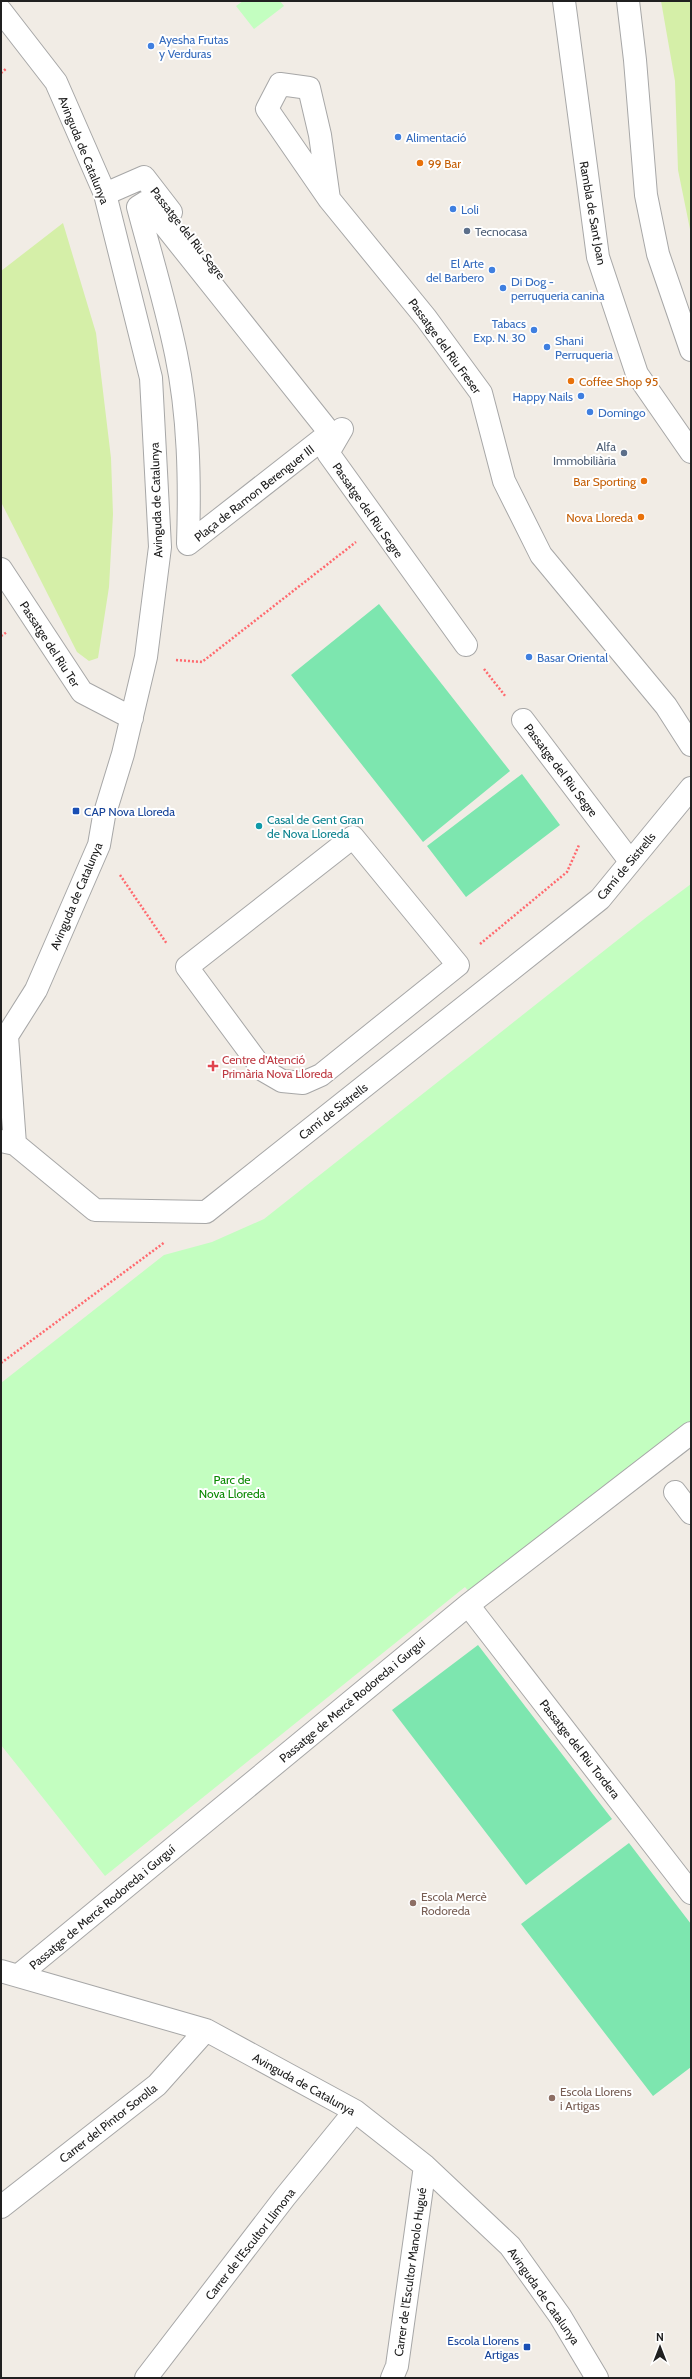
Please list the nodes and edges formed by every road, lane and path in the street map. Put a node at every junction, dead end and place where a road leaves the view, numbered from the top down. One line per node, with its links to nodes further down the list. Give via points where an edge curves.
1 (564, 1): 8 (street, Rambla de Sant Joan, via 598,257 637,374)
2 (628, 1): 7 (street, via 646,195 658,254)
3 (1, 11): 4 (street, Avinguda de Catalunya, via 56,82)
4 (104, 194): 9 (street, Passatge del Riu Segre, via 144,177 342,430 328,453); 13 (street, Avinguda de Catalunya, via 151,378 160,547 146,657)
5 (329, 199): 5 (street, Passatge del Riu Freser, via 320,135 309,88 280,84 267,109); 15 (street, Passatge del Riu Freser, via 426,318 482,393 504,481 541,555 666,706)
6 (138, 207): 6 (street, Plaça de Ramon Berenguer III, via 176,354 183,404 189,489 188,544 330,433 146,202)
7 (691, 350)
8 (691, 452)
9 (378, 525): 11 (street, Passatge del Riu Segre); 12 (path)
10 (1, 569): 13 (street, Passatge del Riu Ter, via 82,692)
11 (466, 645): 14 (path, Passatge del Riu Segre)
12 (202, 662)
13 (132, 718): 19 (street, Avinguda de Catalunya, via 104,816 99,845 36,990)
14 (523, 720): 18 (street, Passatge del Riu Segre)
15 (691, 745)
16 (691, 788): 18 (street, Camí de Sistrells)
17 (353, 836): 17 (street, via 458,965 321,1075 303,1083 282,1081 263,1070 187,967)
18 (630, 861): 21 (street, Camí de Sistrells, via 600,899)
19 (4, 1038): 20 (street)
20 (8, 1143): 21 (street, via 95,1210)
21 (206, 1212): 22 (path)
22 (1, 1363)
23 (691, 1432): 26 (street, Passatge de Mercè Rodoreda i Gurguí)
24 (675, 1492): 25 (street)
25 (691, 1513)
26 (468, 1604): 27 (street, Passatge del Riu Tordera); 28 (street, Passatge de Mercè Rodoreda i Gurguí)
27 (691, 1893)
28 (10, 1973): 29 (street, Avinguda de Catalunya)
29 (206, 2030): 30 (street, Avinguda de Catalunya); 32 (street, Carrer del Pintor Sorolla, via 157,2085)
30 (355, 2112): 31 (street, Avinguda de Catalunya); 33 (street, Carrer de l'Escultor Llimona, via 285,2197)
31 (426, 2166): 34 (street, Carrer de l'Escultor Manolo Hugué, via 397,2366); 35 (street, Avinguda de Catalunya, via 510,2246 560,2316)
32 (1, 2207)
33 (146, 2378)
34 (392, 2378)
35 (598, 2378)

